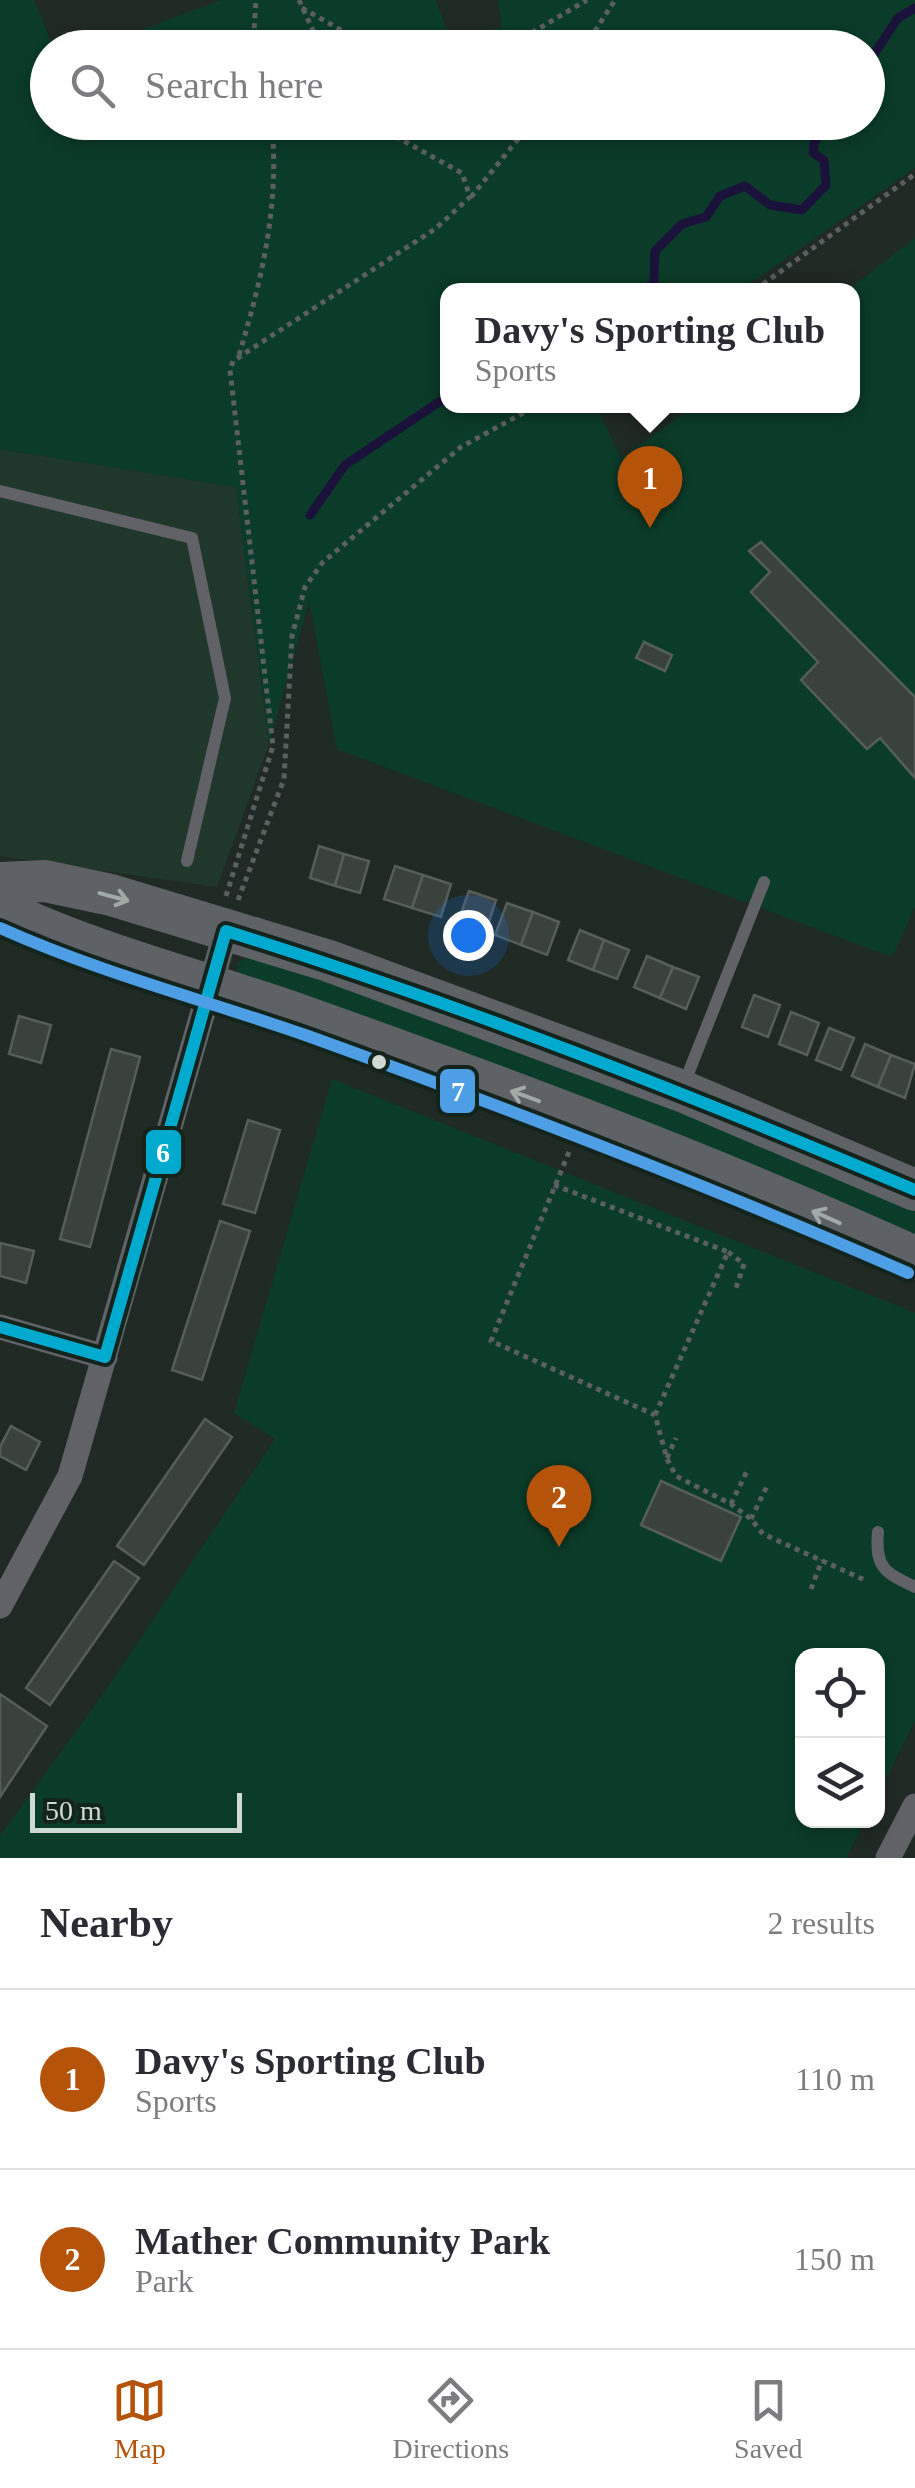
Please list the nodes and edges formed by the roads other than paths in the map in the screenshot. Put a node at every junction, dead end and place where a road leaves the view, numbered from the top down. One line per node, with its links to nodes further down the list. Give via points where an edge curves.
1 (0, 491): 2 (lane, via 192,538 226,698)
2 (187, 861)
3 (764, 882): 8 (lane)
4 (0, 883): 6 (highway, one-way to 6, via 45,881)
5 (0, 909): 7 (highway, via 57,936)
6 (221, 929): 7 (street); 8 (highway, via 328,961)
7 (211, 984): 10 (highway, one-way to 7, via 585,1118); 12 (street)
8 (682, 1091): 9 (highway)
9 (915, 1190)
10 (915, 1258)
11 (0, 1327): 12 (street)
12 (106, 1357): 15 (street, via 70,1476)
13 (878, 1532): 14 (lane, via 876,1555 887,1574)
14 (915, 1586)
15 (0, 1606)
16 (915, 1806): 17 (street)
17 (888, 1858)

